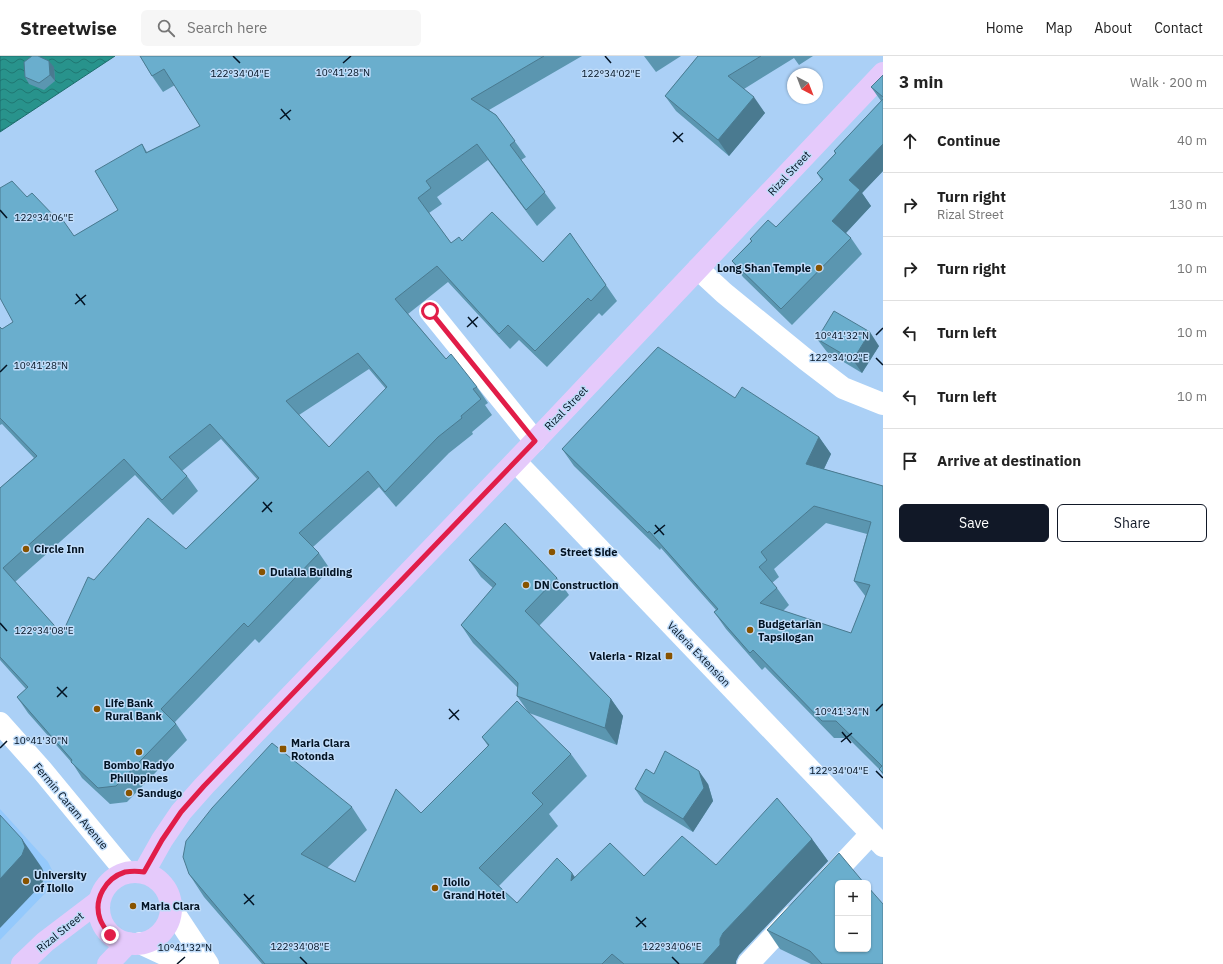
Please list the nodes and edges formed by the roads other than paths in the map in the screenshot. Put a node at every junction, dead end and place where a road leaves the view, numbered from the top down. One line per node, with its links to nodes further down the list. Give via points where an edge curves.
1 (883, 73): 2 (main road, Rizal Street)
2 (698, 269): 4 (street, via 724,293 843,388); 5 (main road, Rizal Street)
3 (430, 311): 5 (street)
4 (883, 404)
5 (535, 441): 6 (main road, Rizal Street)
6 (516, 462): 8 (street, Valeria Extension); 9 (main road, Rizal Street, via 204,786)
7 (0, 723): 9 (street, Fermin Caram Avenue)
8 (877, 840): 17 (street, via 810,899)
9 (135, 872): 10 (main road, via 117,876 109,881); 11 (main road, via 155,877 164,885)
10 (99, 901): 12 (main road, via 98,910 104,928 118,940); 13 (main road, Rizal Street, via 45,942)
11 (171, 908): 12 (main road, via 170,918 159,935); 16 (street)
12 (134, 944): 14 (main road); 15 (street)
13 (22, 964)
14 (108, 964)
15 (185, 964)
16 (208, 964)
17 (748, 964)

